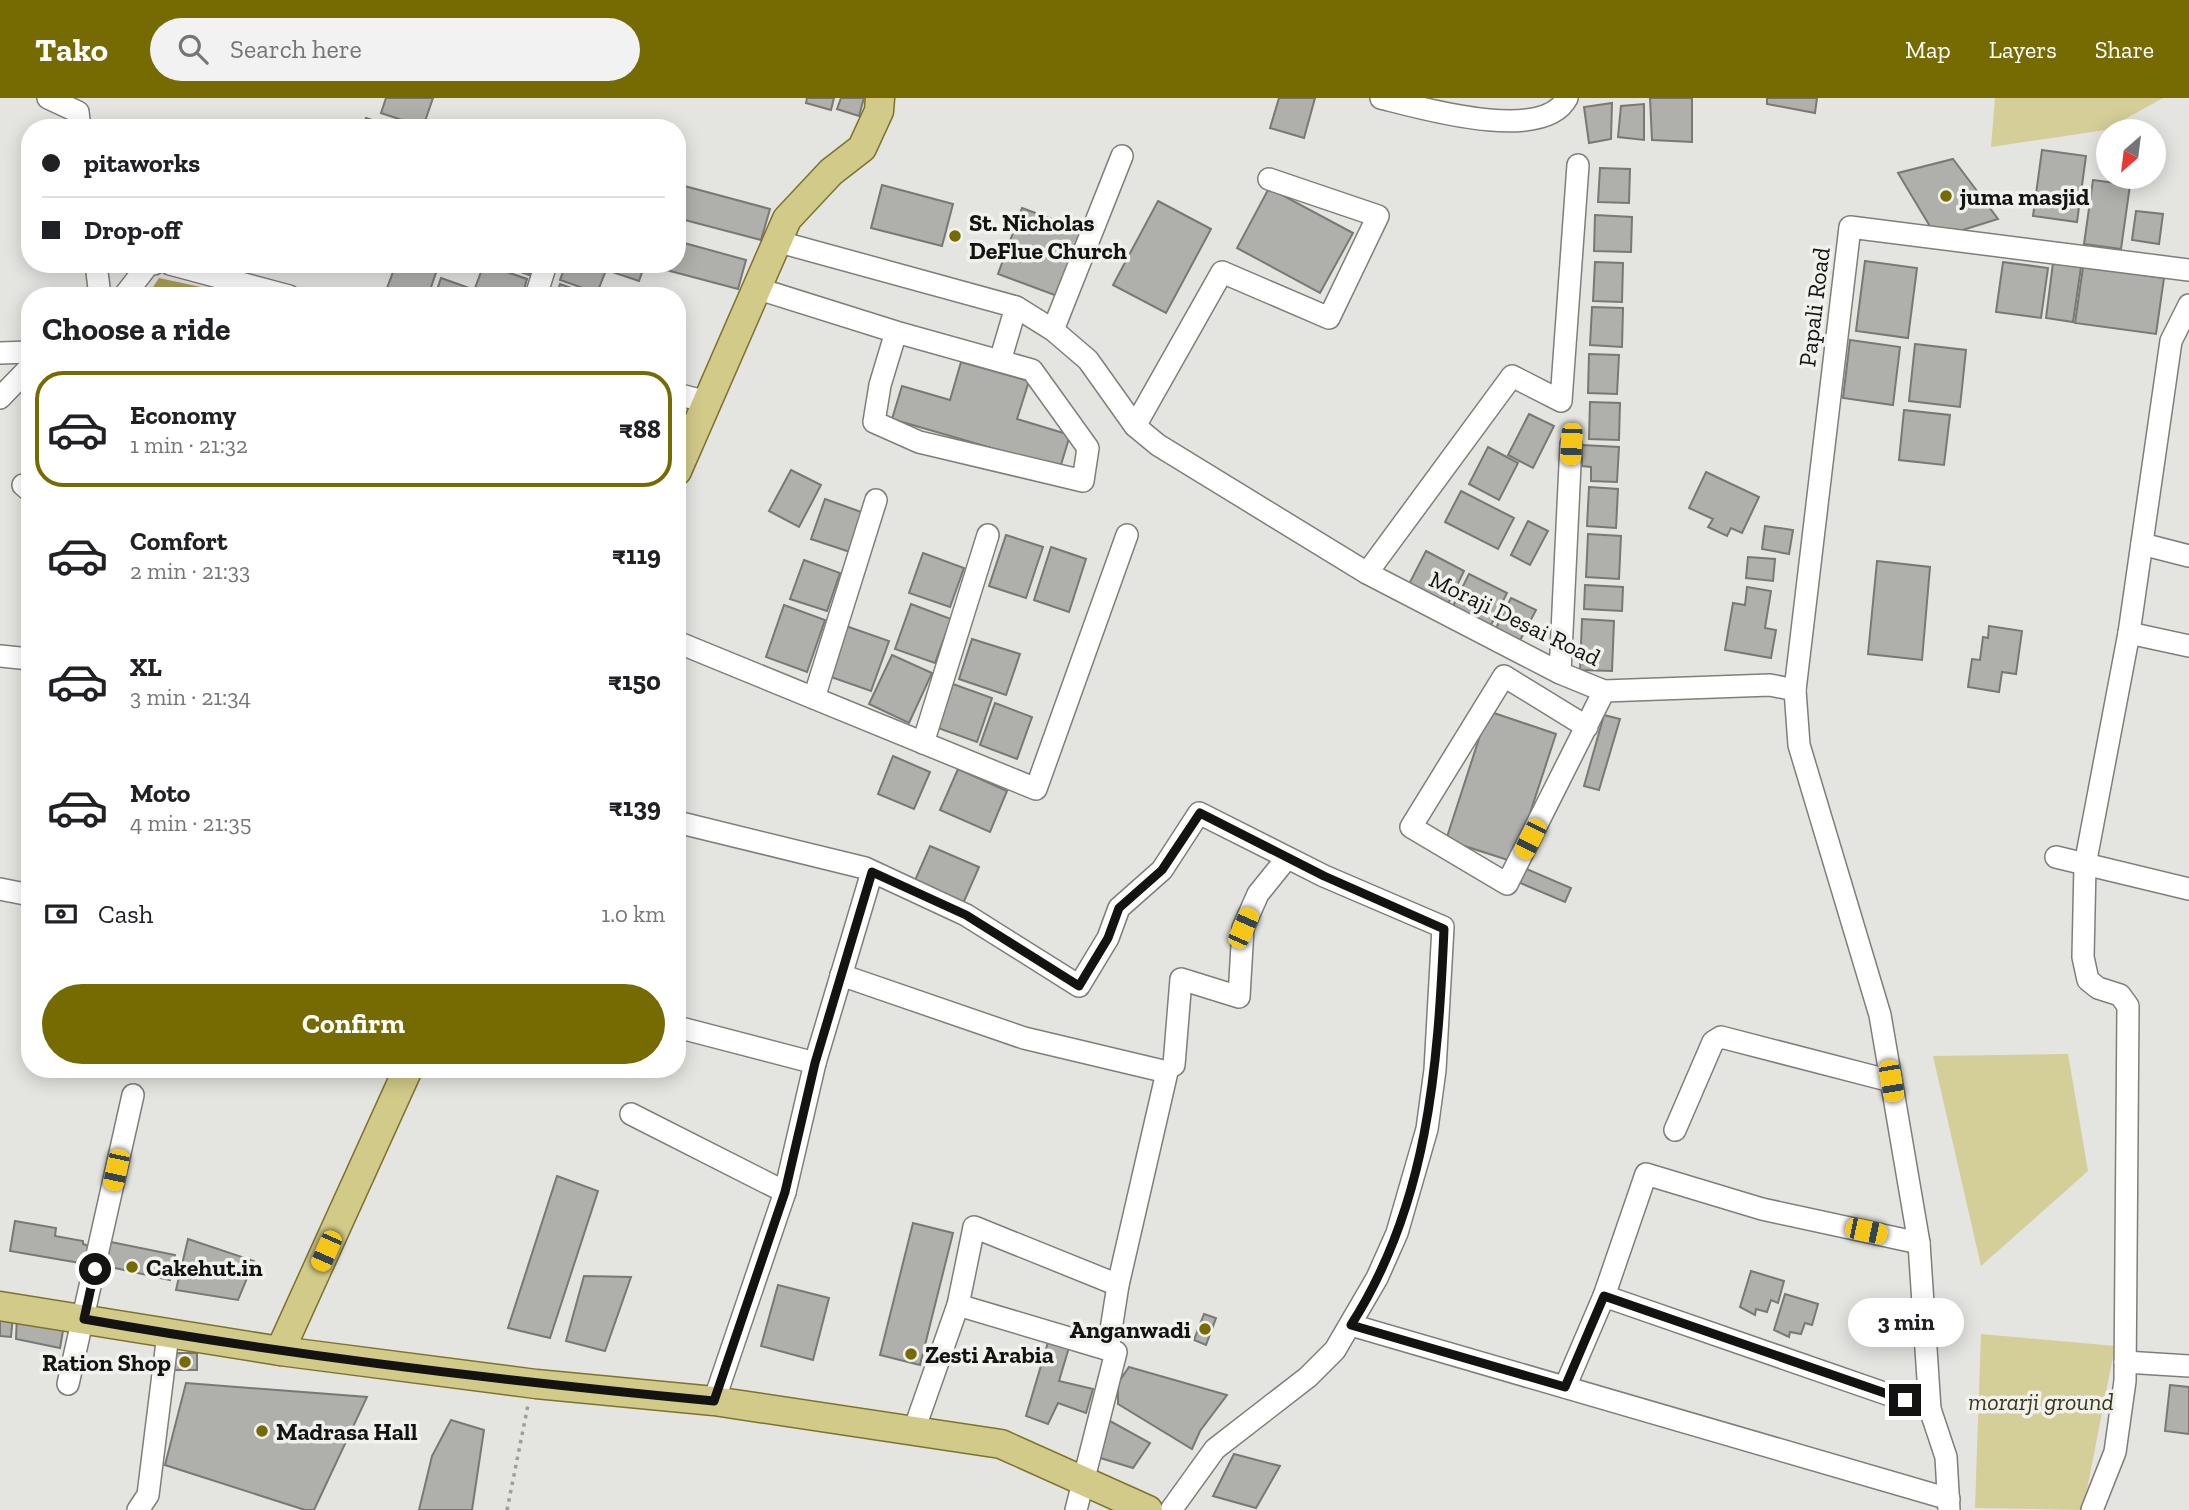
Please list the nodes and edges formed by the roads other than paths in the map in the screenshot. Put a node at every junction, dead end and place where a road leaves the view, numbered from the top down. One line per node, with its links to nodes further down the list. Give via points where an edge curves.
1 (48, 98): 5 (street, via 78,112)
2 (880, 98): 9 (main road, via 862,148 831,172 787,219)
3 (1381, 98): 4 (street, via 1452,115 1520,121 1545,117)
4 (1567, 98)
5 (79, 119)
6 (1122, 156): 18 (street)
7 (1578, 165): 35 (street, via 1560,401 1512,376)
8 (1269, 179): 27 (street, via 1378,216 1329,318 1222,272)
9 (776, 241): 15 (main road); 17 (street, Moraji Desai Road)
10 (2189, 270): 42 (street, Papali Road, via 1850,227)
11 (142, 273): 13 (street)
12 (203, 273): 14 (street)
13 (131, 287)
14 (256, 287)
15 (757, 288): 19 (street); 26 (main road)
16 (2189, 305): 33 (street, via 2171,341)
17 (1016, 307): 18 (street, Moraji Desai Road); 22 (street)
18 (1053, 330): 27 (street, Moraji Desai Road, via 1088,360)
19 (897, 332): 22 (street); 22 (street, via 874,422 919,442 1083,481 1088,448 1062,409 1032,370)
20 (21, 353): 21 (street)
21 (0, 354)
22 (1000, 361)
23 (21, 376): 25 (street)
24 (686, 396): 26 (street)
25 (0, 398)
26 (707, 402): 29 (main road)
27 (1135, 426): 35 (street, Moraji Desai Road, via 1158,445)
28 (1571, 444): 41 (street)
29 (686, 450)
30 (876, 500): 44 (street)
31 (1127, 534): 46 (street, via 1036,789)
32 (988, 535): 46 (street)
33 (2142, 544): 34 (street); 36 (street)
34 (2189, 556)
35 (1367, 573): 41 (street, Moraji Desai Road)
36 (2129, 633): 38 (street); 50 (street)
37 (686, 646): 44 (street)
38 (2189, 646)
39 (0, 656): 40 (street)
40 (21, 658)
41 (1560, 673): 43 (street, Moraji Desai Road)
42 (1795, 690): 43 (street, Moraji Desai Road, via 1770,685); 60 (street, via 1799,745 1880,1015)
43 (1605, 691): 45 (street)
44 (814, 698): 46 (street)
45 (1587, 727): 45 (street, via 1507,884 1412,827 1504,676)
46 (923, 743)
47 (686, 824): 51 (street)
48 (2056, 857): 50 (street)
49 (1287, 858): 51 (street, via 1197,814 1162,870 1119,908 1108,938 1079,986 966,915); 58 (street, via 1258,894 1243,928 1240,997 1181,979); 71 (street, via 1443,927 1427,1129 1397,1233)
50 (2085, 865): 52 (street); 75 (street, via 2083,957 2088,981 2120,995 2128,1006)
51 (872, 872): 55 (street)
52 (2189, 888)
53 (0, 889): 54 (street)
54 (21, 893)
55 (841, 975): 57 (street); 66 (street, via 1024,1038 1167,1072)
56 (686, 1029): 57 (street)
57 (815, 1063): 64 (street)
58 (1174, 1065)
59 (404, 1078): 74 (main road)
60 (1891, 1081): 63 (street, via 1721,1037 1713,1042); 65 (street)
61 (133, 1095): 70 (street)
62 (631, 1114): 64 (street)
63 (1675, 1130)
64 (785, 1192): 79 (street)
65 (1919, 1242): 67 (street, via 1762,1209 1646,1174); 80 (street)
66 (1118, 1285): 68 (street, via 974,1227); 73 (street)
67 (1604, 1296): 78 (street); 80 (street)
68 (958, 1305): 73 (street); 81 (street)
69 (0, 1306): 70 (main road)
70 (84, 1319): 72 (main road); 77 (street)
71 (1351, 1325): 78 (street); 87 (street, via 1335,1350 1308,1377 1216,1449)
72 (168, 1334): 74 (main road); 84 (street, via 148,1496)
73 (1108, 1349): 82 (street, via 1116,1352)
74 (280, 1352): 79 (main road)
75 (2125, 1362): 76 (street); 88 (street, via 2115,1452)
76 (2189, 1366)
77 (68, 1384)
78 (1565, 1387): 83 (street)
79 (714, 1401): 81 (main road)
80 (1930, 1409): 83 (street, via 1946,1457)
81 (914, 1430): 82 (main road, via 1001,1444)
82 (1082, 1482): 85 (street); 86 (main road)
83 (1949, 1505)
84 (138, 1510)
85 (1076, 1510)
86 (1148, 1510)
87 (1171, 1510)
88 (2092, 1510)

